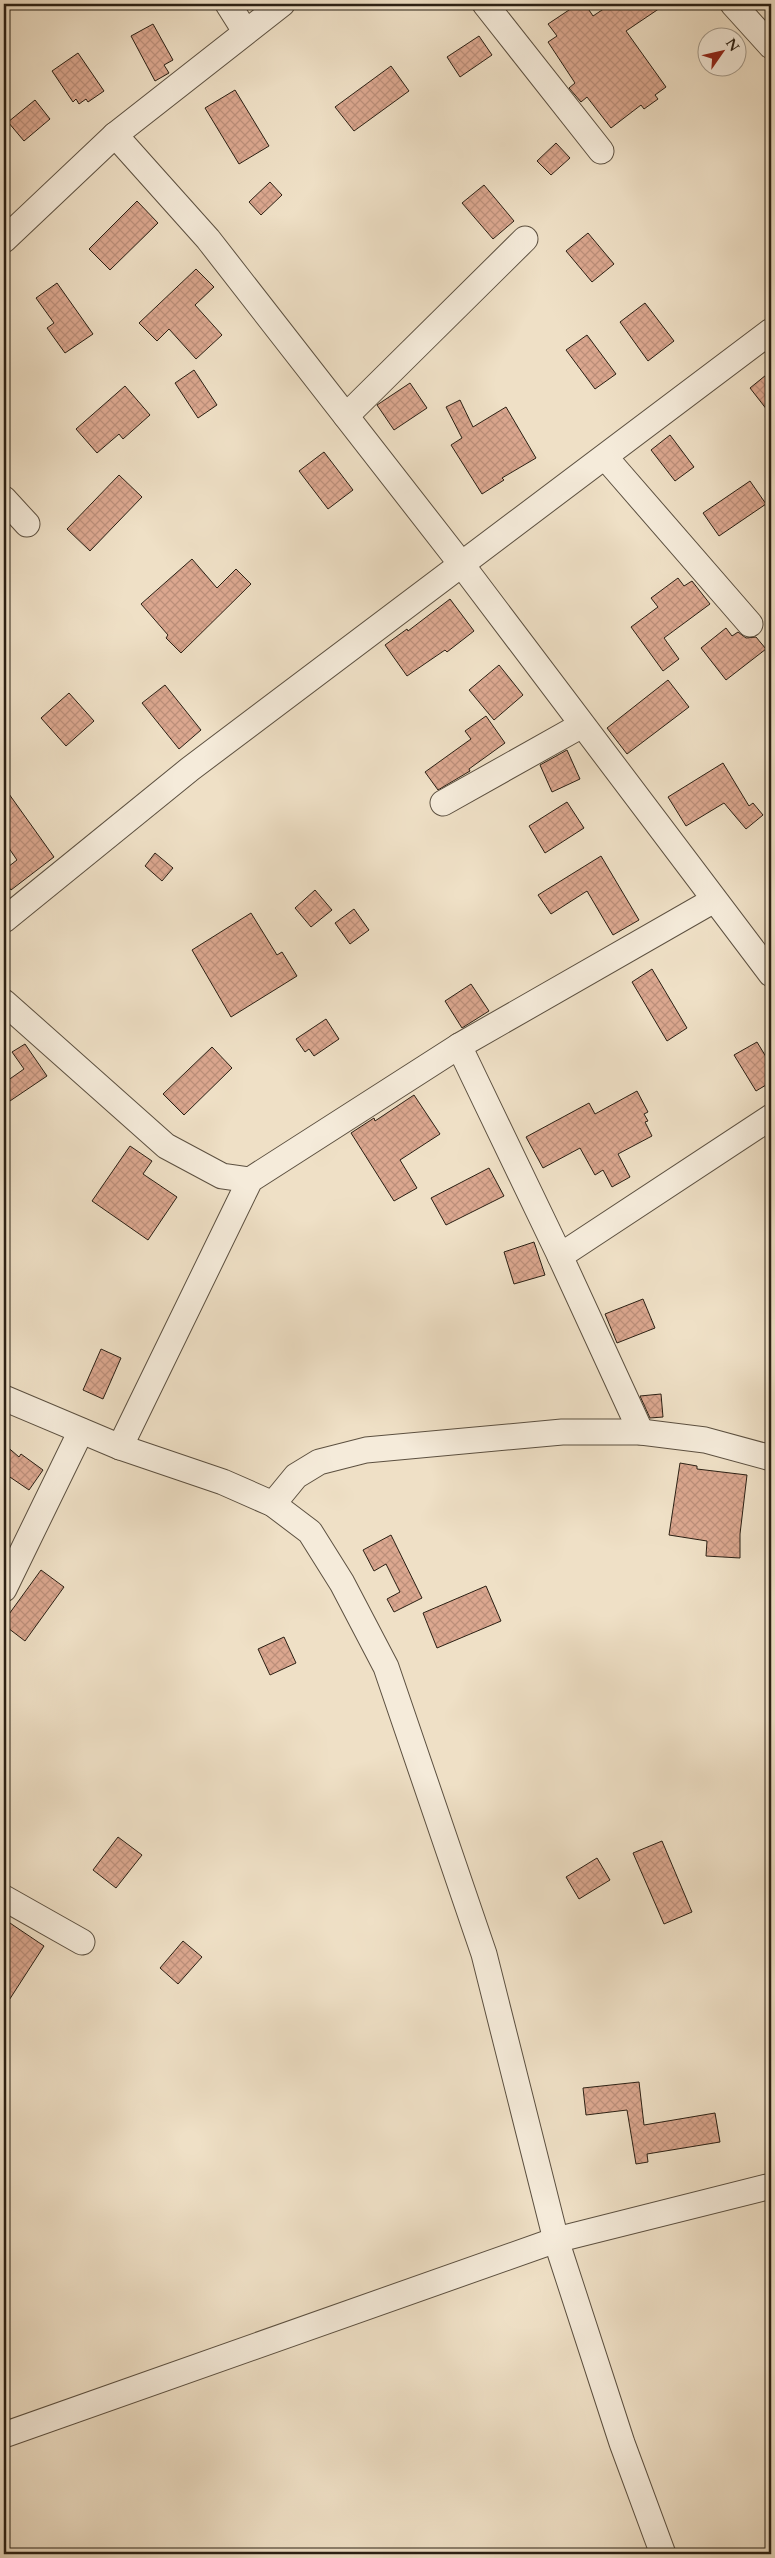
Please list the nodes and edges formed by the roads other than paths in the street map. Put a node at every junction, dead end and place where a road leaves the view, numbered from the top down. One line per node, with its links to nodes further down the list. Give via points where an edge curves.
1 (228, 4): 5 (street)
2 (282, 4): 5 (street)
3 (485, 4): 8 (street)
4 (733, 4): 6 (street)
5 (245, 31): 7 (street)
6 (771, 46)
7 (116, 135): 9 (street); 12 (street, via 208,239)
8 (601, 152)
9 (5, 235)
10 (525, 239): 12 (street)
11 (771, 331): 13 (street)
12 (346, 416): 16 (street)
13 (605, 457): 16 (street); 17 (street)
14 (4, 499): 15 (street)
15 (27, 524)
16 (462, 565): 18 (street); 21 (street, via 190,769)
17 (750, 624)
18 (582, 725): 19 (street); 20 (street)
19 (442, 803)
20 (714, 900): 22 (street); 25 (street)
21 (4, 920)
22 (762, 945): 23 (street)
23 (771, 974)
24 (4, 1002): 27 (street, via 166,1146 222,1176)
25 (459, 1046): 27 (street); 28 (street)
26 (771, 1117): 28 (street)
27 (250, 1180): 32 (street)
28 (560, 1256): 31 (street)
29 (4, 1398): 30 (street)
30 (81, 1431): 32 (street); 35 (street)
31 (640, 1432): 33 (street, via 705,1440); 34 (street, via 562,1432 366,1450 319,1462 296,1476)
32 (120, 1447): 34 (street, via 223,1482)
33 (771, 1458)
34 (273, 1504): 39 (street, via 310,1532 342,1583 386,1667 484,1954)
35 (4, 1589)
36 (4, 1898): 37 (street)
37 (82, 1942)
38 (771, 2186): 39 (street)
39 (556, 2240): 40 (street); 41 (street, via 622,2443)
40 (4, 2435)
41 (663, 2554)

